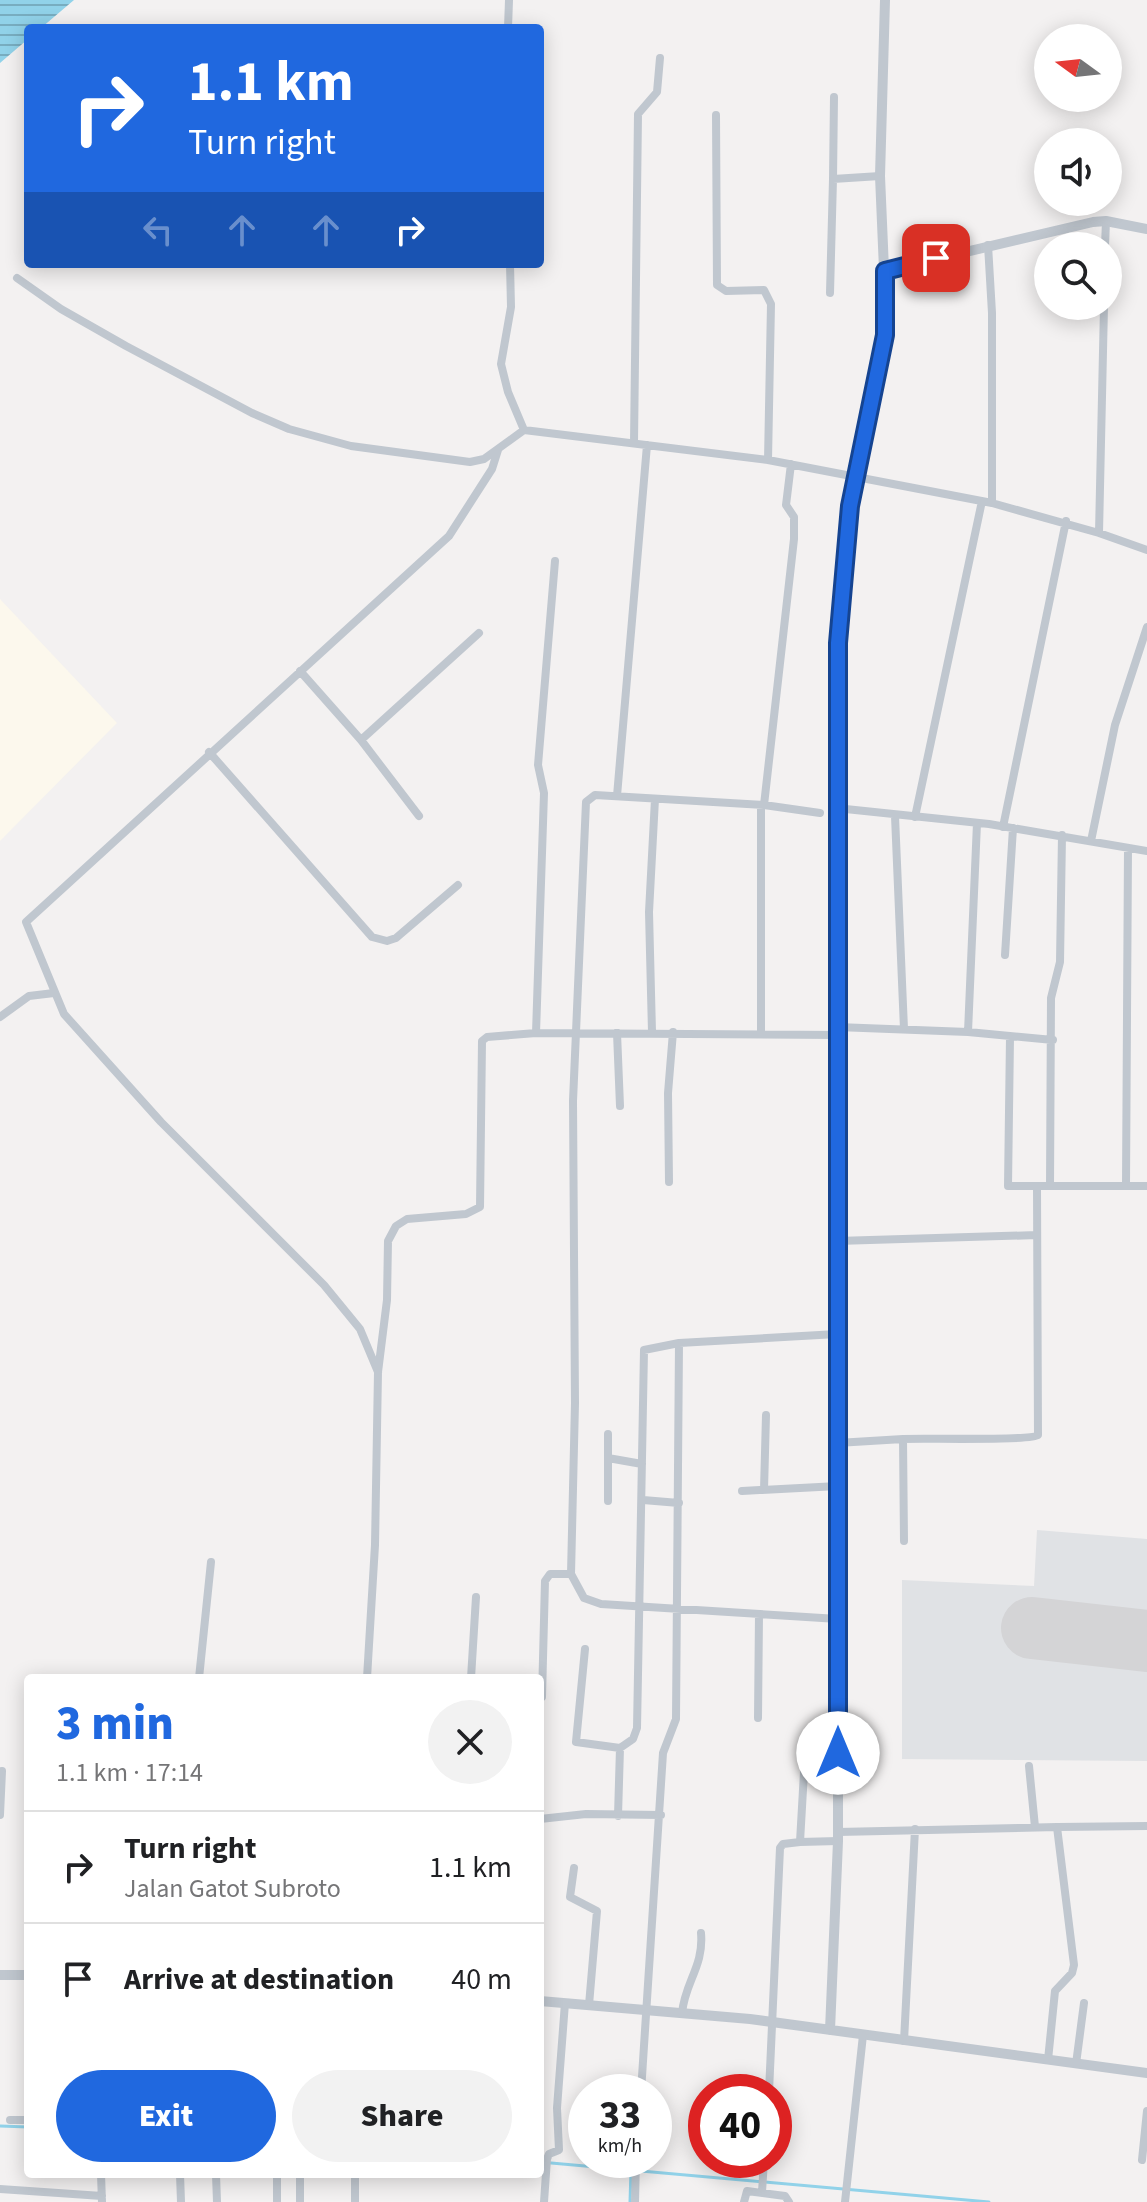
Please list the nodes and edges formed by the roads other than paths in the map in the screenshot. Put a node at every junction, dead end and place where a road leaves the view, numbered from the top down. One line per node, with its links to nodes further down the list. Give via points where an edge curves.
1 (509, 0): 3 (street)
2 (885, 0): 7 (street)
3 (508, 24)
4 (660, 58): 19 (street, via 657,92 638,114)
5 (834, 97): 8 (street)
6 (716, 115): 22 (street, via 717,285 726,291 764,290 771,304)
7 (880, 176): 8 (street); 14 (street)
8 (833, 179): 16 (street)
9 (1106, 221): 10 (street); 11 (street); 12 (street)
10 (1147, 229)
11 (1106, 232)
12 (988, 245): 14 (street); 26 (street)
13 (510, 268): 18 (street, via 511,307 501,364)
14 (885, 271): 24 (street, via 885,335)
15 (17, 278): 21 (street, via 100,331 289,429 351,446 454,462 484,459)
16 (830, 293)
17 (1104, 320): 28 (street)
18 (524, 430): 19 (street); 21 (street)
19 (634, 443): 20 (street)
20 (647, 445): 22 (street); 36 (street)
21 (498, 450): 33 (street, via 457,528)
22 (768, 460): 23 (street)
23 (791, 464): 24 (street); 38 (street, via 786,505 794,517 794,539)
24 (854, 477): 25 (street); 39 (street, via 838,643)
25 (982, 501): 26 (street); 42 (street)
26 (992, 503): 27 (street)
27 (1066, 521): 28 (street); 44 (street)
28 (1099, 533): 29 (street)
29 (1147, 550)
30 (555, 561): 58 (street, via 538,765 544,793)
31 (1147, 627): 46 (street, via 1115,725)
32 (479, 633): 34 (street)
33 (300, 671): 34 (street); 35 (street)
34 (361, 740): 40 (street)
35 (209, 752): 49 (street, via 372,937 396,938); 51 (street, via 26,922)
36 (617, 796): 37 (street); 59 (street, via 595,795 586,802)
37 (655, 799): 38 (street); 55 (street, via 649,912)
38 (762, 805): 39 (street); 61 (street)
39 (836, 812): 41 (street); 54 (street)
40 (419, 816)
41 (895, 816): 42 (street); 53 (street)
42 (915, 817): 43 (street)
43 (977, 823): 44 (street); 57 (street)
44 (1008, 828): 45 (street); 50 (street)
45 (1062, 835): 46 (street); 63 (street)
46 (1091, 841): 47 (street)
47 (1128, 848): 48 (street); 67 (street)
48 (1147, 851)
49 (458, 885)
50 (1005, 955)
51 (54, 993): 52 (street, via 23,999); 74 (street, via 76,1029 161,1122 324,1285 360,1329)
52 (0, 1017)
53 (904, 1029): 54 (street); 57 (street)
54 (837, 1031): 61 (street); 71 (street)
55 (652, 1032): 56 (street); 60 (street)
56 (673, 1032): 61 (street); 65 (street)
57 (968, 1032): 62 (street)
58 (536, 1033): 59 (street); 74 (street, via 482,1041 479,1210 407,1219 391,1233)
59 (577, 1033): 60 (street); 89 (street)
60 (617, 1033): 64 (street)
61 (761, 1034)
62 (1010, 1037): 63 (street); 69 (street, via 1007,1184)
63 (1053, 1040): 66 (street)
64 (620, 1106)
65 (669, 1182)
66 (1050, 1186): 67 (street); 69 (street)
67 (1126, 1186): 68 (street)
68 (1147, 1186)
69 (1037, 1194): 70 (street)
70 (1037, 1235): 71 (street); 77 (street, via 1038,1435 1026,1440)
71 (837, 1241): 72 (street)
72 (837, 1334): 73 (street); 78 (street)
73 (679, 1343): 80 (street, via 648,1347 642,1355); 86 (street)
74 (378, 1372): 97 (street)
75 (766, 1415): 82 (street)
76 (608, 1434): 79 (street)
77 (903, 1439): 78 (street); 87 (street)
78 (837, 1443): 81 (street)
79 (608, 1458): 80 (street); 85 (street)
80 (642, 1464): 84 (street)
81 (838, 1486): 82 (street); 94 (street)
82 (764, 1490): 83 (street)
83 (742, 1491)
84 (643, 1500): 86 (street); 91 (street)
85 (608, 1501)
86 (679, 1503): 92 (street)
87 (904, 1541)
88 (211, 1562): 96 (street)
89 (571, 1574): 91 (street, via 576,1588 591,1602); 99 (street, via 550,1574 545,1581)
90 (476, 1597): 98 (street)
91 (642, 1605): 92 (street); 101 (street, via 637,1728 633,1739)
92 (678, 1608): 93 (street); 107 (street, via 676,1719 664,1746)
93 (759, 1614): 94 (street); 100 (street)
94 (838, 1619): 114 (street)
95 (585, 1649): 101 (street, via 576,1742)
96 (199, 1674)
97 (367, 1674)
98 (471, 1674)
99 (543, 1674)
100 (758, 1718)
101 (620, 1748): 108 (street)
102 (1029, 1766): 111 (street)
103 (2, 1771): 105 (street)
104 (804, 1772): 115 (street)
105 (1, 1783): 106 (street)
106 (0, 1815)
107 (661, 1815): 108 (street); 124 (street)
108 (618, 1816): 109 (street)
109 (544, 1819)
110 (1147, 1826): 112 (street)
111 (1035, 1827): 112 (street); 113 (street)
112 (1057, 1827): 130 (street, via 1074,1965 1055,1991)
113 (915, 1829): 114 (street); 129 (street)
114 (838, 1836): 115 (street); 127 (street)
115 (800, 1842): 126 (street, via 780,1848)
116 (574, 1868): 123 (street, via 570,1897 595,1908 597,1915)
117 (701, 1933): 125 (street, via 702,1957)
118 (0, 1975): 119 (street)
119 (24, 1975)
120 (544, 2001): 121 (street)
121 (565, 2003): 123 (street); 156 (street, via 559,2150 549,2154 546,2163)
122 (1084, 2003): 131 (street)
123 (589, 2005): 124 (street)
124 (646, 2010): 125 (street); 133 (street)
125 (682, 2013): 126 (street)
126 (773, 2022): 127 (street); 134 (street)
127 (830, 2030): 128 (street)
128 (863, 2035): 129 (street); 149 (street)
129 (904, 2041): 130 (street)
130 (1048, 2060): 131 (street)
131 (1076, 2064): 132 (street)
132 (1147, 2073)
133 (642, 2074)
134 (770, 2074)
135 (1147, 2111): 138 (street)
136 (10, 2120): 137 (street)
137 (24, 2120)
138 (1142, 2160)
139 (101, 2178): 150 (street)
140 (180, 2178): 151 (street)
141 (216, 2178): 152 (street)
142 (277, 2178): 153 (street)
143 (300, 2178): 154 (street)
144 (355, 2178): 155 (street)
145 (636, 2178): 157 (street)
146 (762, 2178): 147 (street)
147 (762, 2184): 158 (street, via 747,2191); 159 (street)
148 (0, 2189): 150 (street)
149 (846, 2198)
150 (102, 2199)
151 (181, 2202)
152 (217, 2202)
153 (277, 2202)
154 (300, 2202)
155 (355, 2202)
156 (544, 2202)
157 (635, 2202)
158 (744, 2202)
159 (789, 2202)

